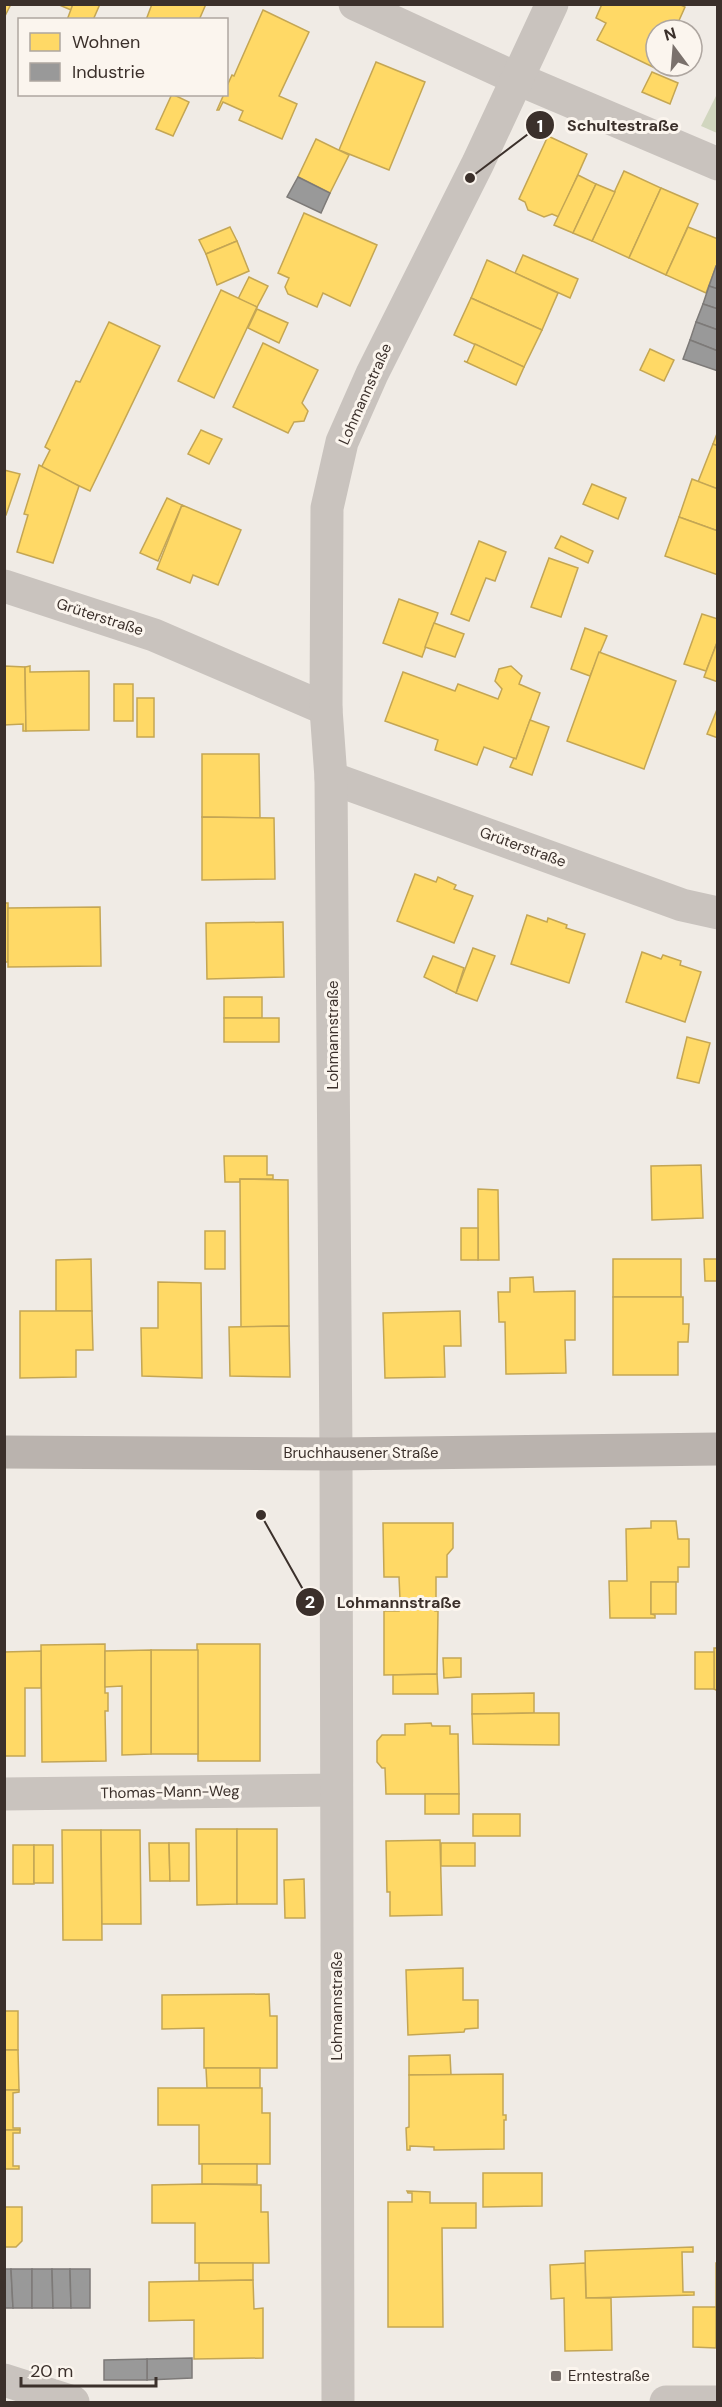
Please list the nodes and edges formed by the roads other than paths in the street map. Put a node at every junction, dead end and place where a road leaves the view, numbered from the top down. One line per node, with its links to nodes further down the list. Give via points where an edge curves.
1 (356, 4): 3 (street)
2 (552, 4): 3 (street, Lohmannstraße)
3 (518, 79): 4 (street); 6 (street, Lohmannstraße, via 342,442 327,508)
4 (717, 164)
5 (4, 586): 6 (street, Grüterstraße, via 154,634)
6 (326, 709): 7 (street, Lohmannstraße)
7 (331, 778): 8 (street, Grüterstraße, via 682,905); 11 (street, Lohmannstraße)
8 (717, 913)
9 (717, 1449): 11 (street, Bruchhausener Straße)
10 (4, 1452): 11 (street, Bruchhausener Straße)
11 (336, 1454): 12 (street, Lohmannstraße)
12 (336, 1790): 13 (street, Thomas-Mann-Weg); 17 (street, Lohmannstraße)
13 (4, 1794)
14 (4, 2380): 16 (street)
15 (717, 2402): 18 (street)
16 (72, 2403)
17 (338, 2403)
18 (666, 2403)

